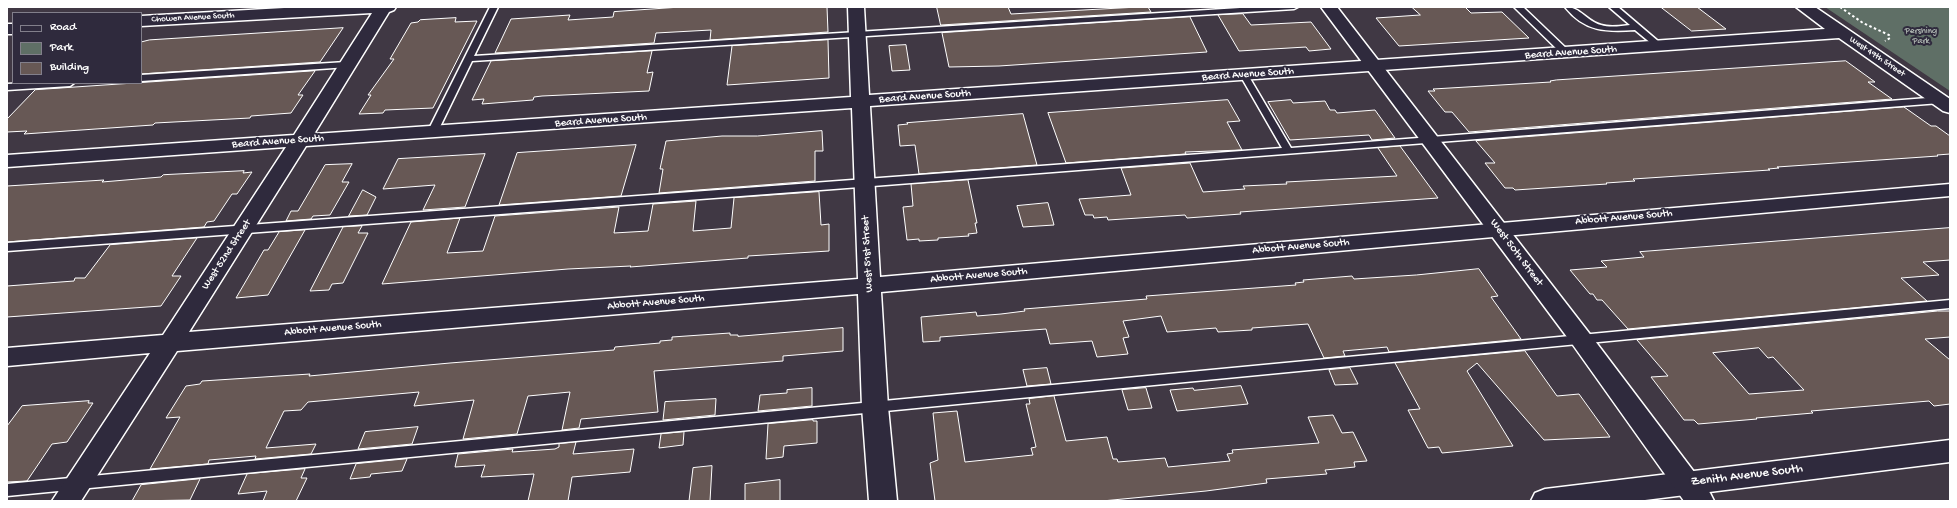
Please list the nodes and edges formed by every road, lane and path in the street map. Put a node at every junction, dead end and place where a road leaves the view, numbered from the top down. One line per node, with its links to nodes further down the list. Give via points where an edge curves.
1 (384, 7): 2 (street, Chowen Avenue South); 12 (street, Chowen Avenue South); 20 (street, West 52nd Street)
2 (388, 7)
3 (494, 7): 19 (lane)
4 (856, 7): 15 (street, West 51st Street)
5 (1294, 7): 15 (lane)
6 (1329, 7): 21 (street, West 50th Street)
7 (1518, 7): 18 (lane)
8 (1569, 7): 13 (lane, via 1599,29)
9 (1613, 7): 13 (lane)
10 (1804, 7): 14 (street, West 49th Street)
11 (1840, 7): 16 (path, via 1863,23 1889,35 1888,40)
12 (142, 21)
13 (1637, 27): 17 (lane)
14 (1842, 33): 17 (street, Beard Avenue South); 27 (street, West 49th Street)
15 (857, 34): 19 (lane); 26 (street, West 51st Street)
16 (1883, 42)
17 (1661, 47): 18 (street, Beard Avenue South)
18 (1566, 53): 21 (street, Beard Avenue South)
19 (469, 59): 28 (lane)
20 (346, 65): 23 (lane); 30 (street, West 52nd Street)
21 (1376, 66): 22 (street, Beard Avenue South); 29 (street, West 50th Street)
22 (1244, 75): 26 (street, Beard Avenue South); 31 (lane)
23 (142, 78)
24 (54, 84): 25 (lane)
25 (7, 87)
26 (860, 102): 28 (street, Beard Avenue South); 33 (street, West 51st Street)
27 (1945, 104): 29 (lane)
28 (432, 133): 30 (street, Beard Avenue South)
29 (1431, 140): 31 (lane); 36 (street, West 50th Street)
30 (300, 141): 32 (street, Beard Avenue South); 35 (street, West 52nd Street)
31 (1288, 151): 33 (lane)
32 (7, 162)
33 (865, 183): 35 (lane); 38 (street, West 51st Street)
34 (1950, 190): 36 (street, Abbott Avenue South)
35 (245, 228): 37 (lane); 41 (street, West 52nd Street)
36 (1498, 230): 38 (street, Abbott Avenue South); 40 (street, West 50th Street)
37 (7, 247)
38 (869, 286): 41 (street, Abbott Avenue South); 43 (street, West 51st Street)
39 (1950, 304): 40 (lane)
40 (1581, 339): 43 (lane); 47 (street, West 50th Street)
41 (170, 343): 42 (street, Abbott Avenue South); 46 (street, West 52nd Street)
42 (7, 358)
43 (876, 407): 46 (lane); 48 (street, West 51st Street)
44 (1950, 451): 47 (street, Zenith Avenue South, via 1718,479)
45 (7, 490): 46 (lane)
46 (71, 492)
47 (1694, 492): 49 (street, Zenith Avenue South)
48 (883, 501)
49 (1545, 501)

